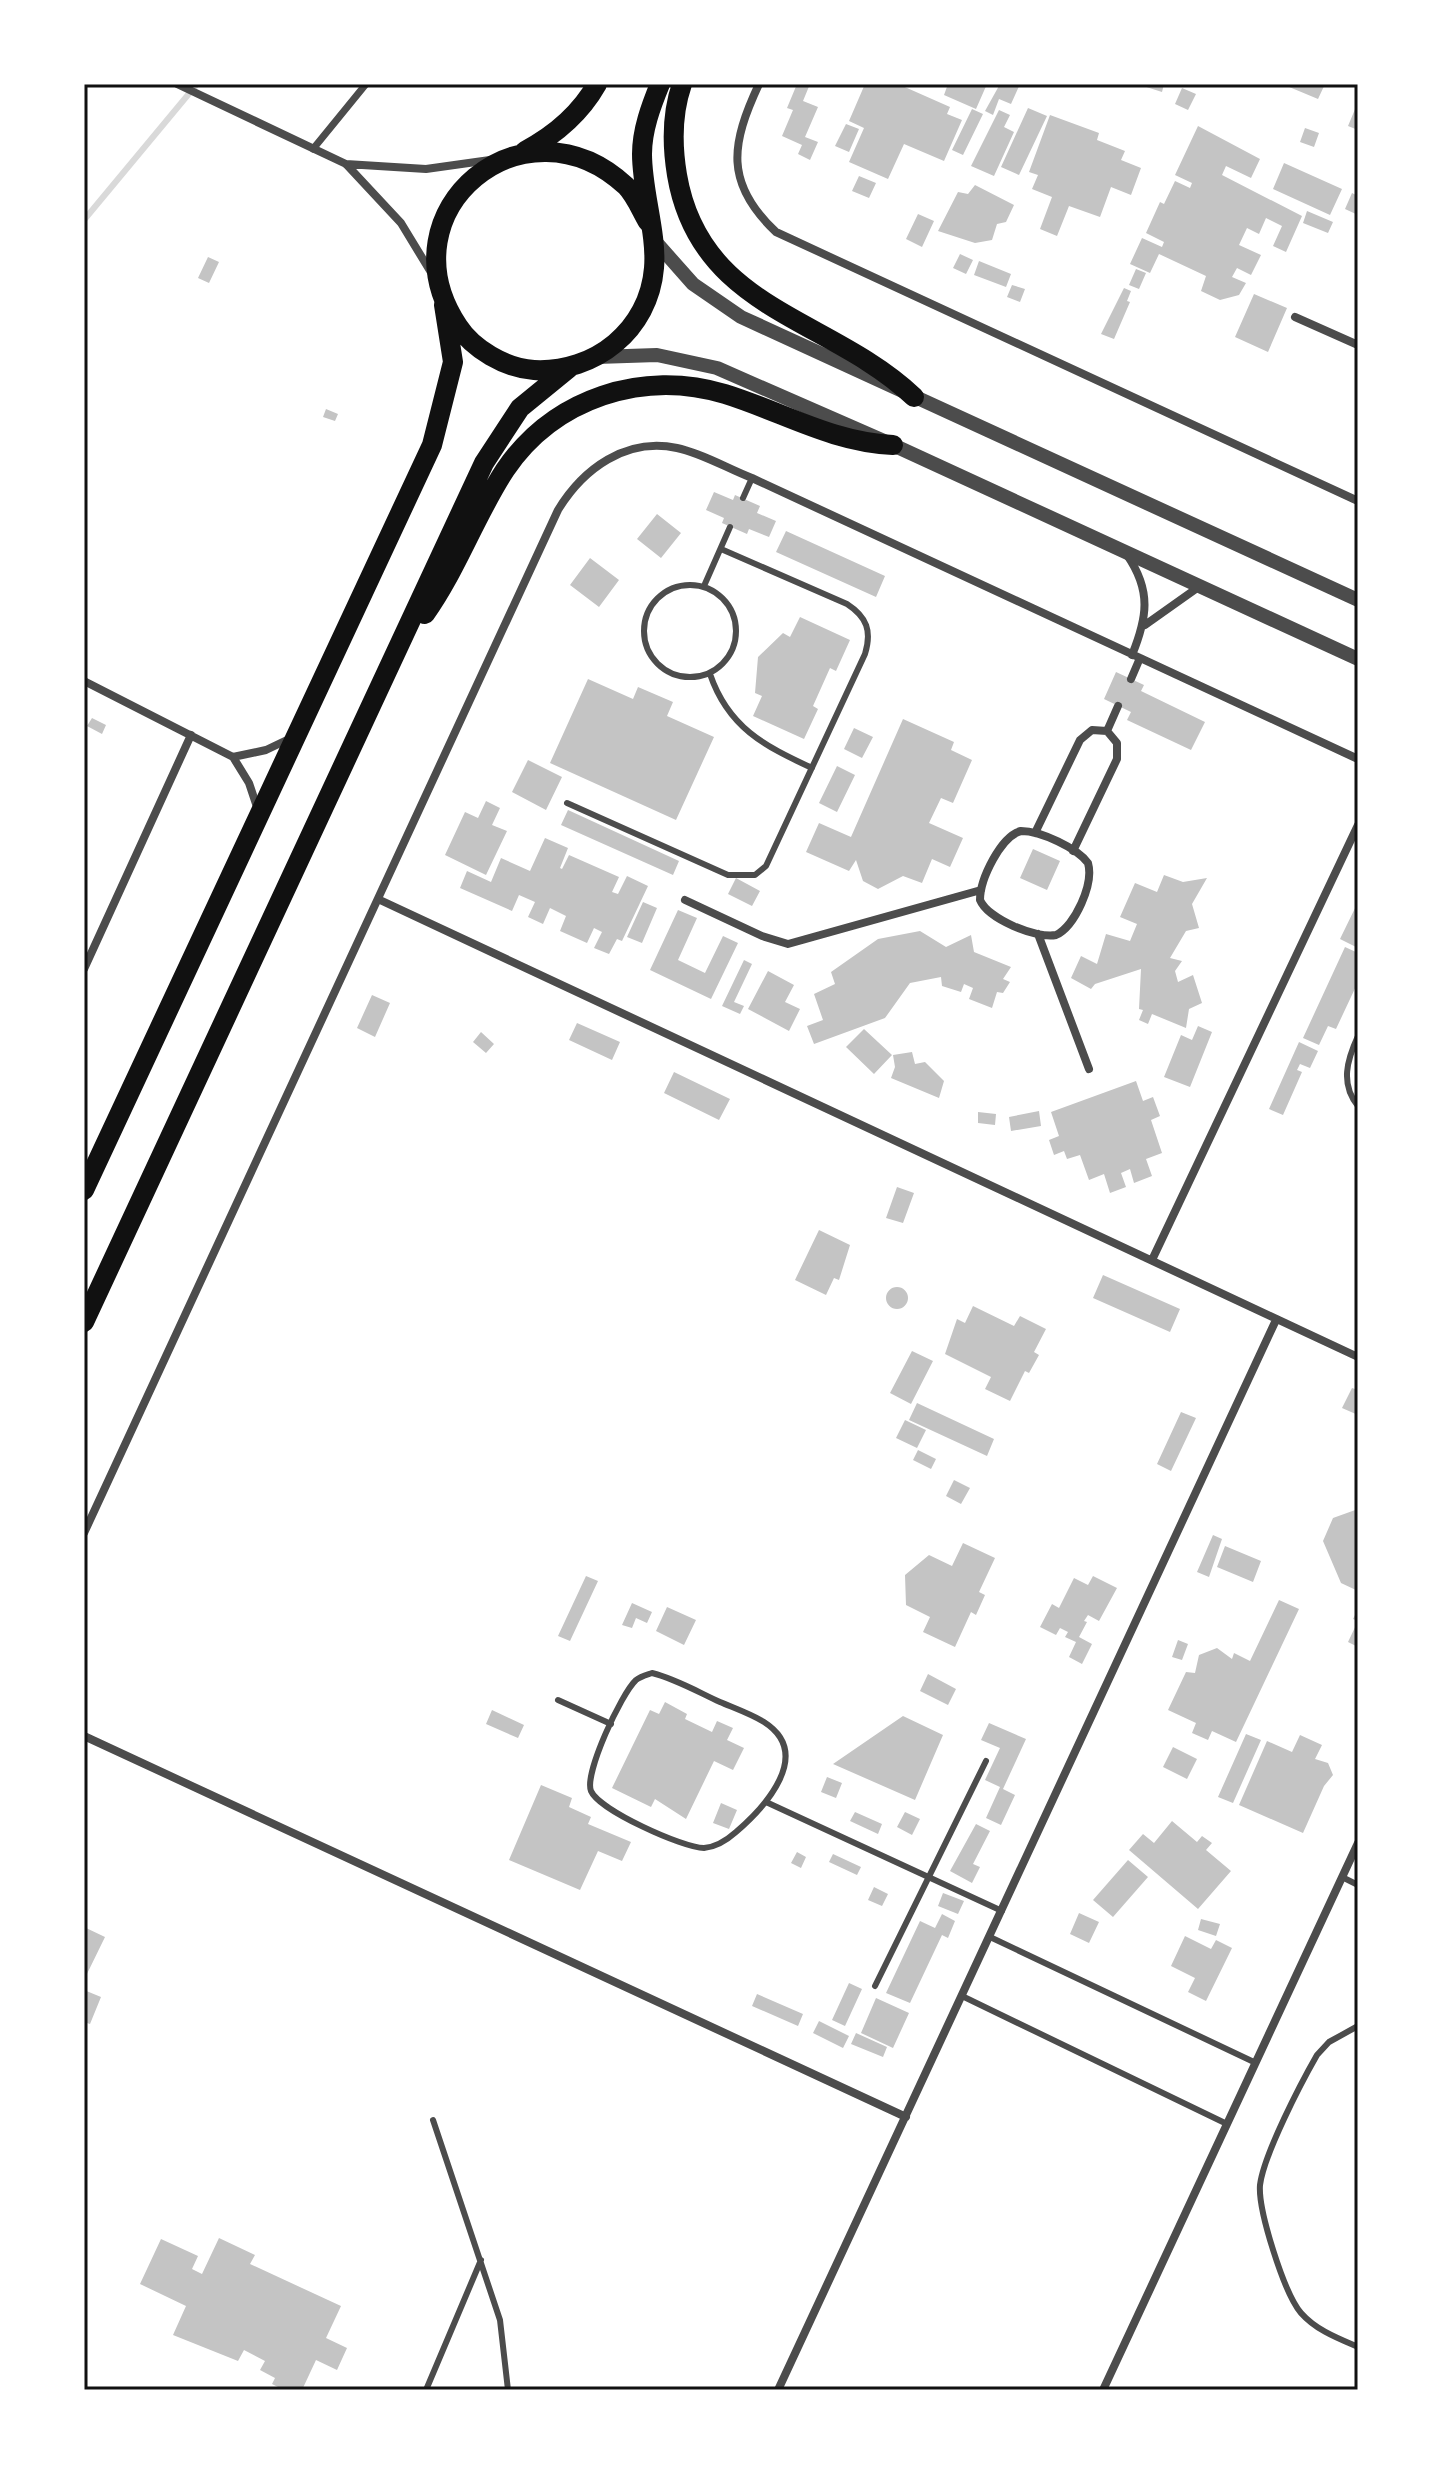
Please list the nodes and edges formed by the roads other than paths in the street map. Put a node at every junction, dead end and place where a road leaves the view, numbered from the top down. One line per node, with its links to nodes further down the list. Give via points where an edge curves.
1 (177, 84): 7 (street)
2 (366, 84): 7 (street)
3 (597, 84): 8 (main road, via 550,137)
4 (660, 84): 10 (main road, via 647,115 642,151)
5 (682, 84): 16 (main road, via 674,158 679,190 706,249 750,295 858,354)
6 (759, 84): 20 (street, via 739,134 737,175 759,216 797,243)
7 (313, 149): 9 (street)
8 (515, 155): 9 (street, via 426,169); 10 (main road, via 561,151 598,164 628,188); 11 (main road, via 478,174 450,208 440,228 435,260)
9 (346, 164): 11 (street, via 401,223 430,268)
10 (651, 230): 14 (main road, via 652,281 637,320); 16 (street, via 693,284 741,317)
11 (442, 299): 15 (main road, via 465,336 495,359 531,370); 37 (main road, via 453,362 441,418)
12 (1295, 317): 13 (street)
13 (1358, 345)
14 (596, 357): 15 (main road); 17 (street, via 657,355 717,368)
15 (569, 368): 28 (main road, via 520,408 500,434)
16 (914, 397): 26 (street)
17 (893, 445): 23 (street); 28 (main road, via 842,439 705,388 648,385 592,399 554,420 504,472 435,600)
18 (752, 478): 19 (lane); 29 (street); 47 (street, via 678,448 654,446 607,459 571,490)
19 (743, 498)
20 (1358, 501)
21 (730, 527): 22 (lane)
22 (721, 549): 25 (lane); 40 (lane, via 847,604 867,625 865,654)
23 (1125, 551): 24 (street); 27 (street, via 1142,586)
24 (1201, 585): 27 (street); 30 (street)
25 (704, 586): 31 (lane, via 721,595 737,628 730,655); 31 (lane, via 669,589 646,616 643,634 648,652 666,671 692,678)
26 (1358, 600)
27 (1145, 625): 29 (street)
28 (394, 656): 57 (main road)
29 (1136, 657): 32 (street); 39 (street)
30 (1358, 659)
31 (710, 674): 40 (lane, via 724,708 749,736)
32 (1131, 679)
33 (84, 681): 36 (street)
34 (1118, 706): 35 (street)
35 (1107, 731): 44 (street, via 1092,730 1080,740); 45 (street, via 1119,751)
36 (191, 735): 38 (street); 50 (street)
37 (297, 735): 38 (street, via 266,750); 42 (main road)
38 (233, 757): 42 (street)
39 (1358, 759)
40 (812, 768): 41 (lane, via 766,866 755,875 728,875)
41 (567, 803)
42 (259, 813): 54 (main road)
43 (1358, 825): 55 (street)
44 (1035, 833): 45 (street); 46 (street, via 1009,836)
45 (1073, 851): 49 (street, via 1088,863 1089,882 1066,928 1056,935)
46 (981, 890): 48 (street, via 788,944); 49 (street, via 984,909)
47 (380, 900): 55 (street); 59 (street)
48 (685, 900)
49 (1038, 934): 52 (street)
50 (84, 969)
51 (1358, 1036): 53 (lane, via 1346,1071 1347,1087)
52 (1089, 1069)
53 (1358, 1106)
54 (84, 1190)
55 (1152, 1260): 56 (street)
56 (1276, 1320): 58 (street); 69 (street)
57 (84, 1322)
58 (1358, 1357)
59 (84, 1533)
60 (558, 1700): 61 (lane)
61 (611, 1724): 64 (lane, via 589,1774 591,1792 604,1806 679,1842 705,1848 731,1836); 64 (lane, via 634,1682 652,1673 764,1722 775,1732 786,1759 778,1787)
62 (84, 1736): 75 (street)
63 (986, 1761): 66 (lane)
64 (766, 1802): 66 (lane)
65 (1358, 1843): 67 (street)
66 (929, 1877): 69 (lane); 71 (lane)
67 (1342, 1877): 68 (lane); 74 (street)
68 (1358, 1885)
69 (1002, 1911): 70 (street)
70 (990, 1937): 72 (street); 74 (lane)
71 (875, 1986)
72 (962, 1996): 75 (street); 77 (lane)
73 (1358, 2026): 79 (lane, via 1329,2042 1308,2070 1265,2167 1260,2200 1299,2311 1313,2325)
74 (1256, 2063): 77 (street)
75 (906, 2117): 82 (street)
76 (433, 2120): 78 (lane)
77 (1227, 2124): 83 (street)
78 (481, 2260): 80 (lane); 81 (lane, via 505,2341)
79 (1358, 2347)
80 (426, 2390)
81 (508, 2390)
82 (778, 2390)
83 (1103, 2390)

